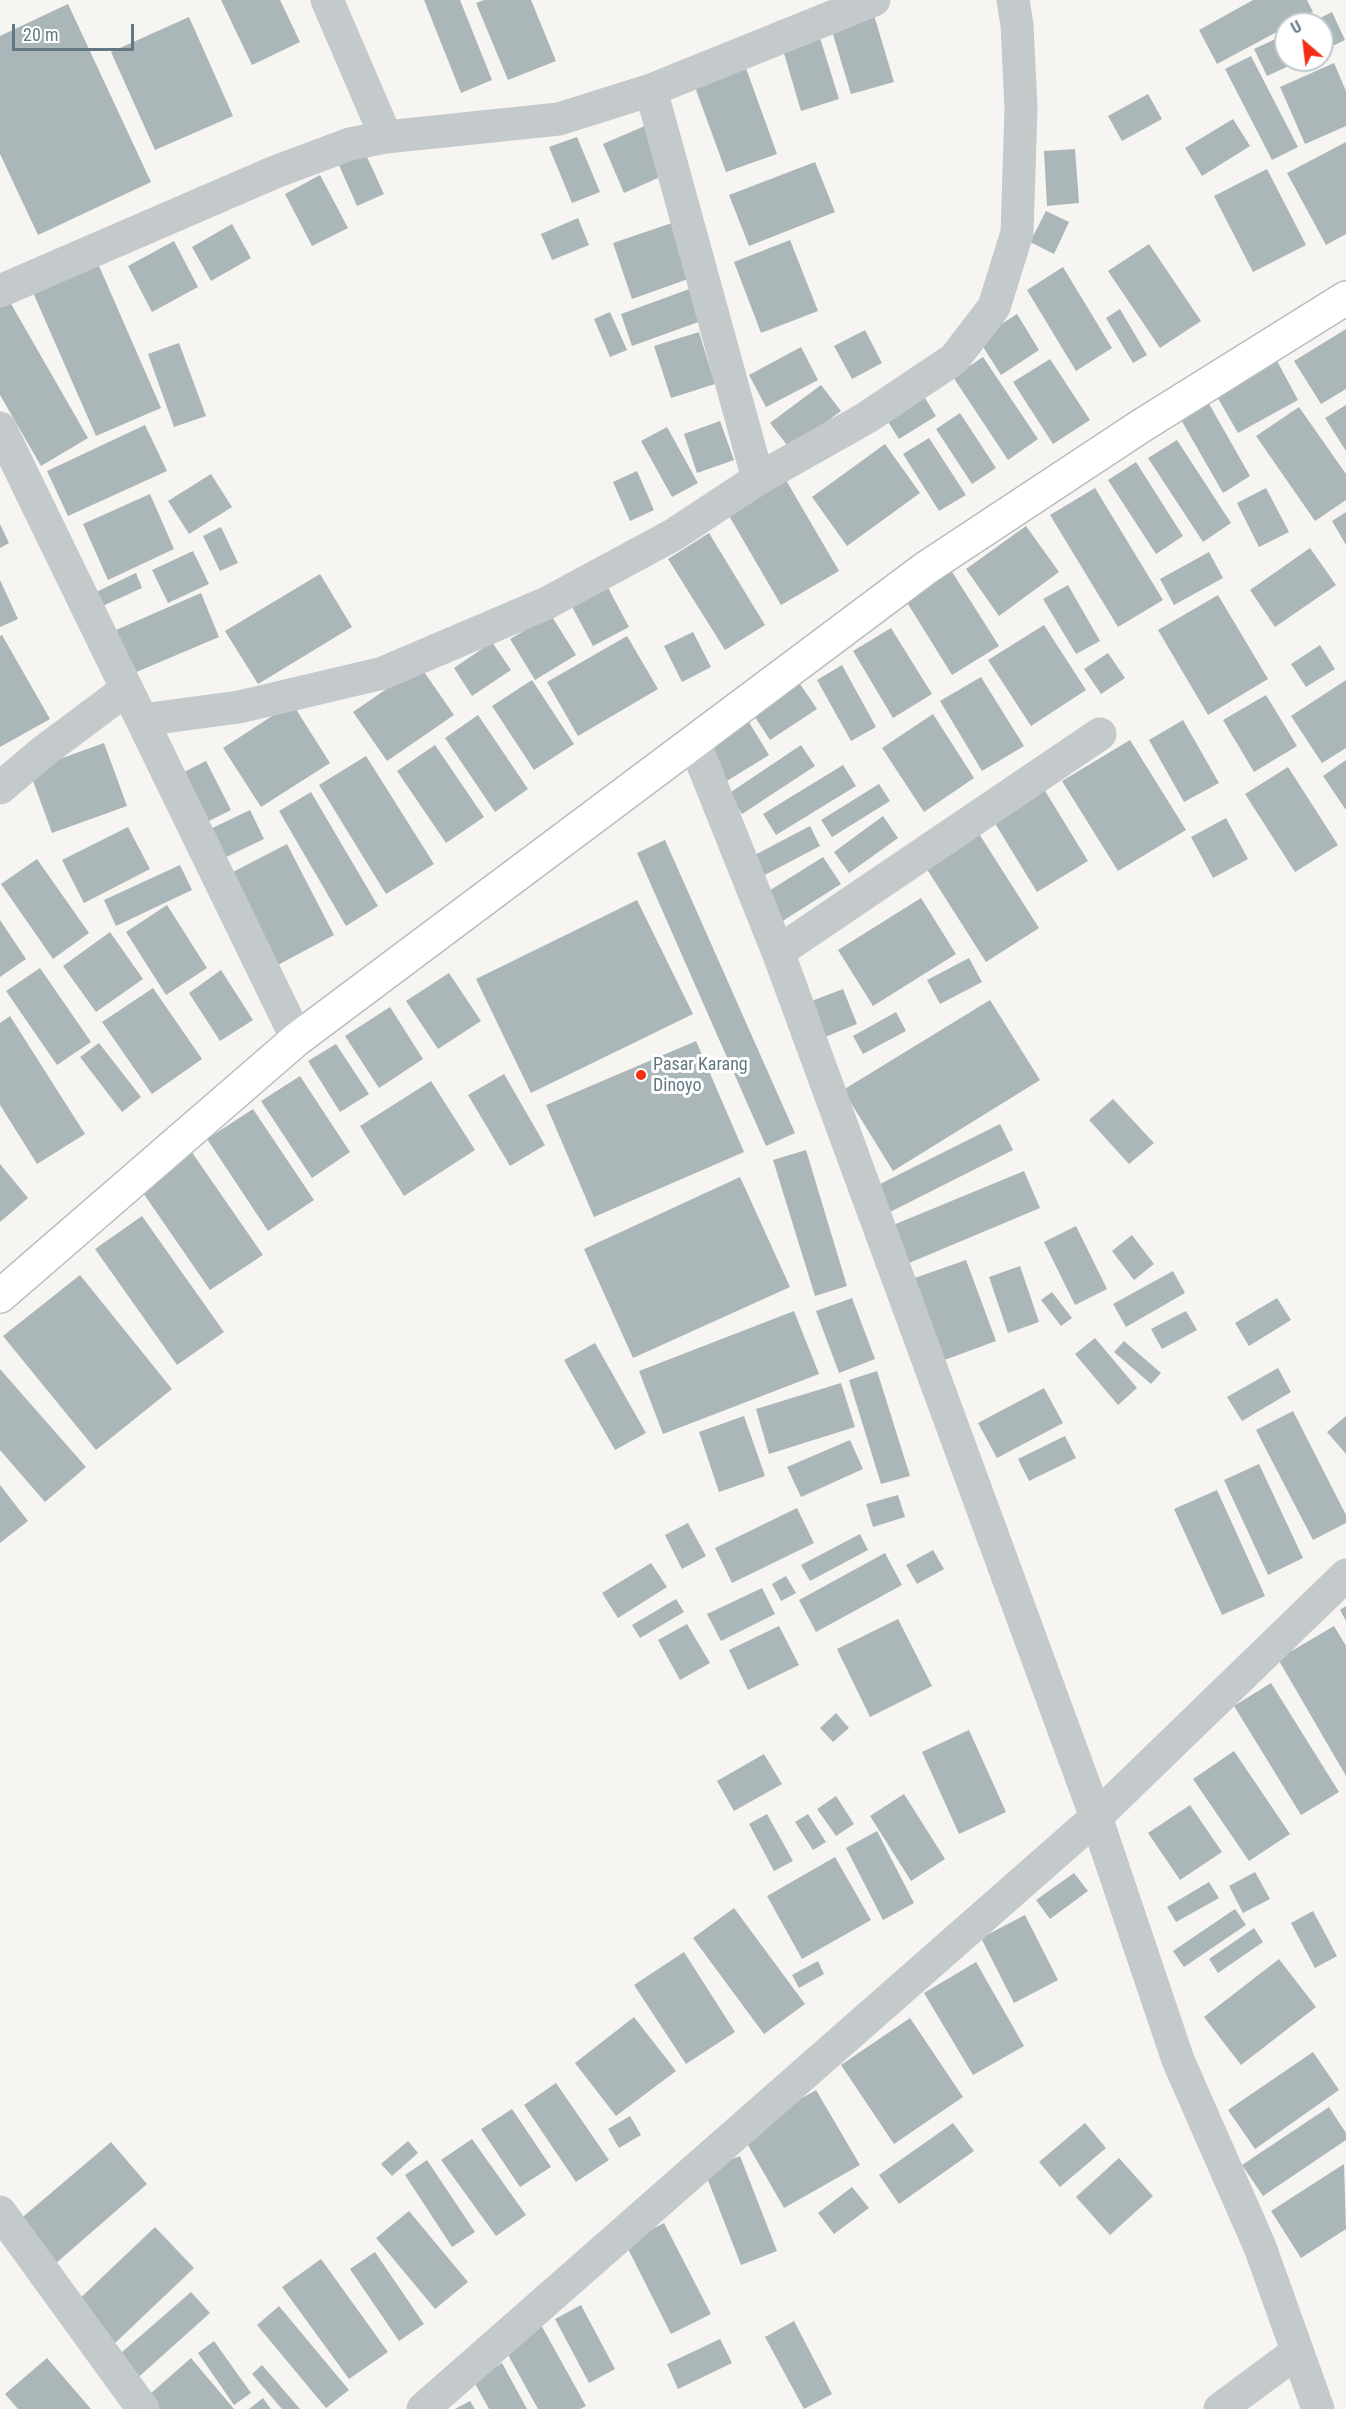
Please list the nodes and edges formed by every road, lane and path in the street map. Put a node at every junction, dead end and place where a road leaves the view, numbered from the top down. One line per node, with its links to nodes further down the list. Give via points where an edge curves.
1 (327, 0): 5 (street)
2 (874, 0): 4 (street)
3 (1013, 0): 9 (street, via 1021,108 1017,233 994,307 954,359 866,418)
4 (651, 90): 5 (street, via 559,119); 9 (street)
5 (386, 137): 6 (street, via 350,144 275,172)
6 (0, 291)
7 (1346, 298): 13 (main road, via 1141,426 926,568)
8 (0, 428): 10 (street)
9 (758, 479): 11 (street, via 673,536 547,603 383,673 239,706)
10 (127, 689): 11 (street); 14 (street)
11 (142, 720): 16 (street)
12 (1100, 734): 15 (street)
13 (694, 742): 15 (street); 16 (main road)
14 (0, 788)
15 (778, 952): 19 (street)
16 (297, 1039): 17 (main road)
17 (0, 1296)
18 (1346, 1575): 19 (street)
19 (1096, 1817): 21 (street, via 1178,2060 1260,2247); 23 (street)
20 (0, 2212): 22 (street)
21 (1297, 2352): 24 (street); 25 (street)
22 (143, 2409)
23 (423, 2409)
24 (1220, 2409)
25 (1318, 2409)

